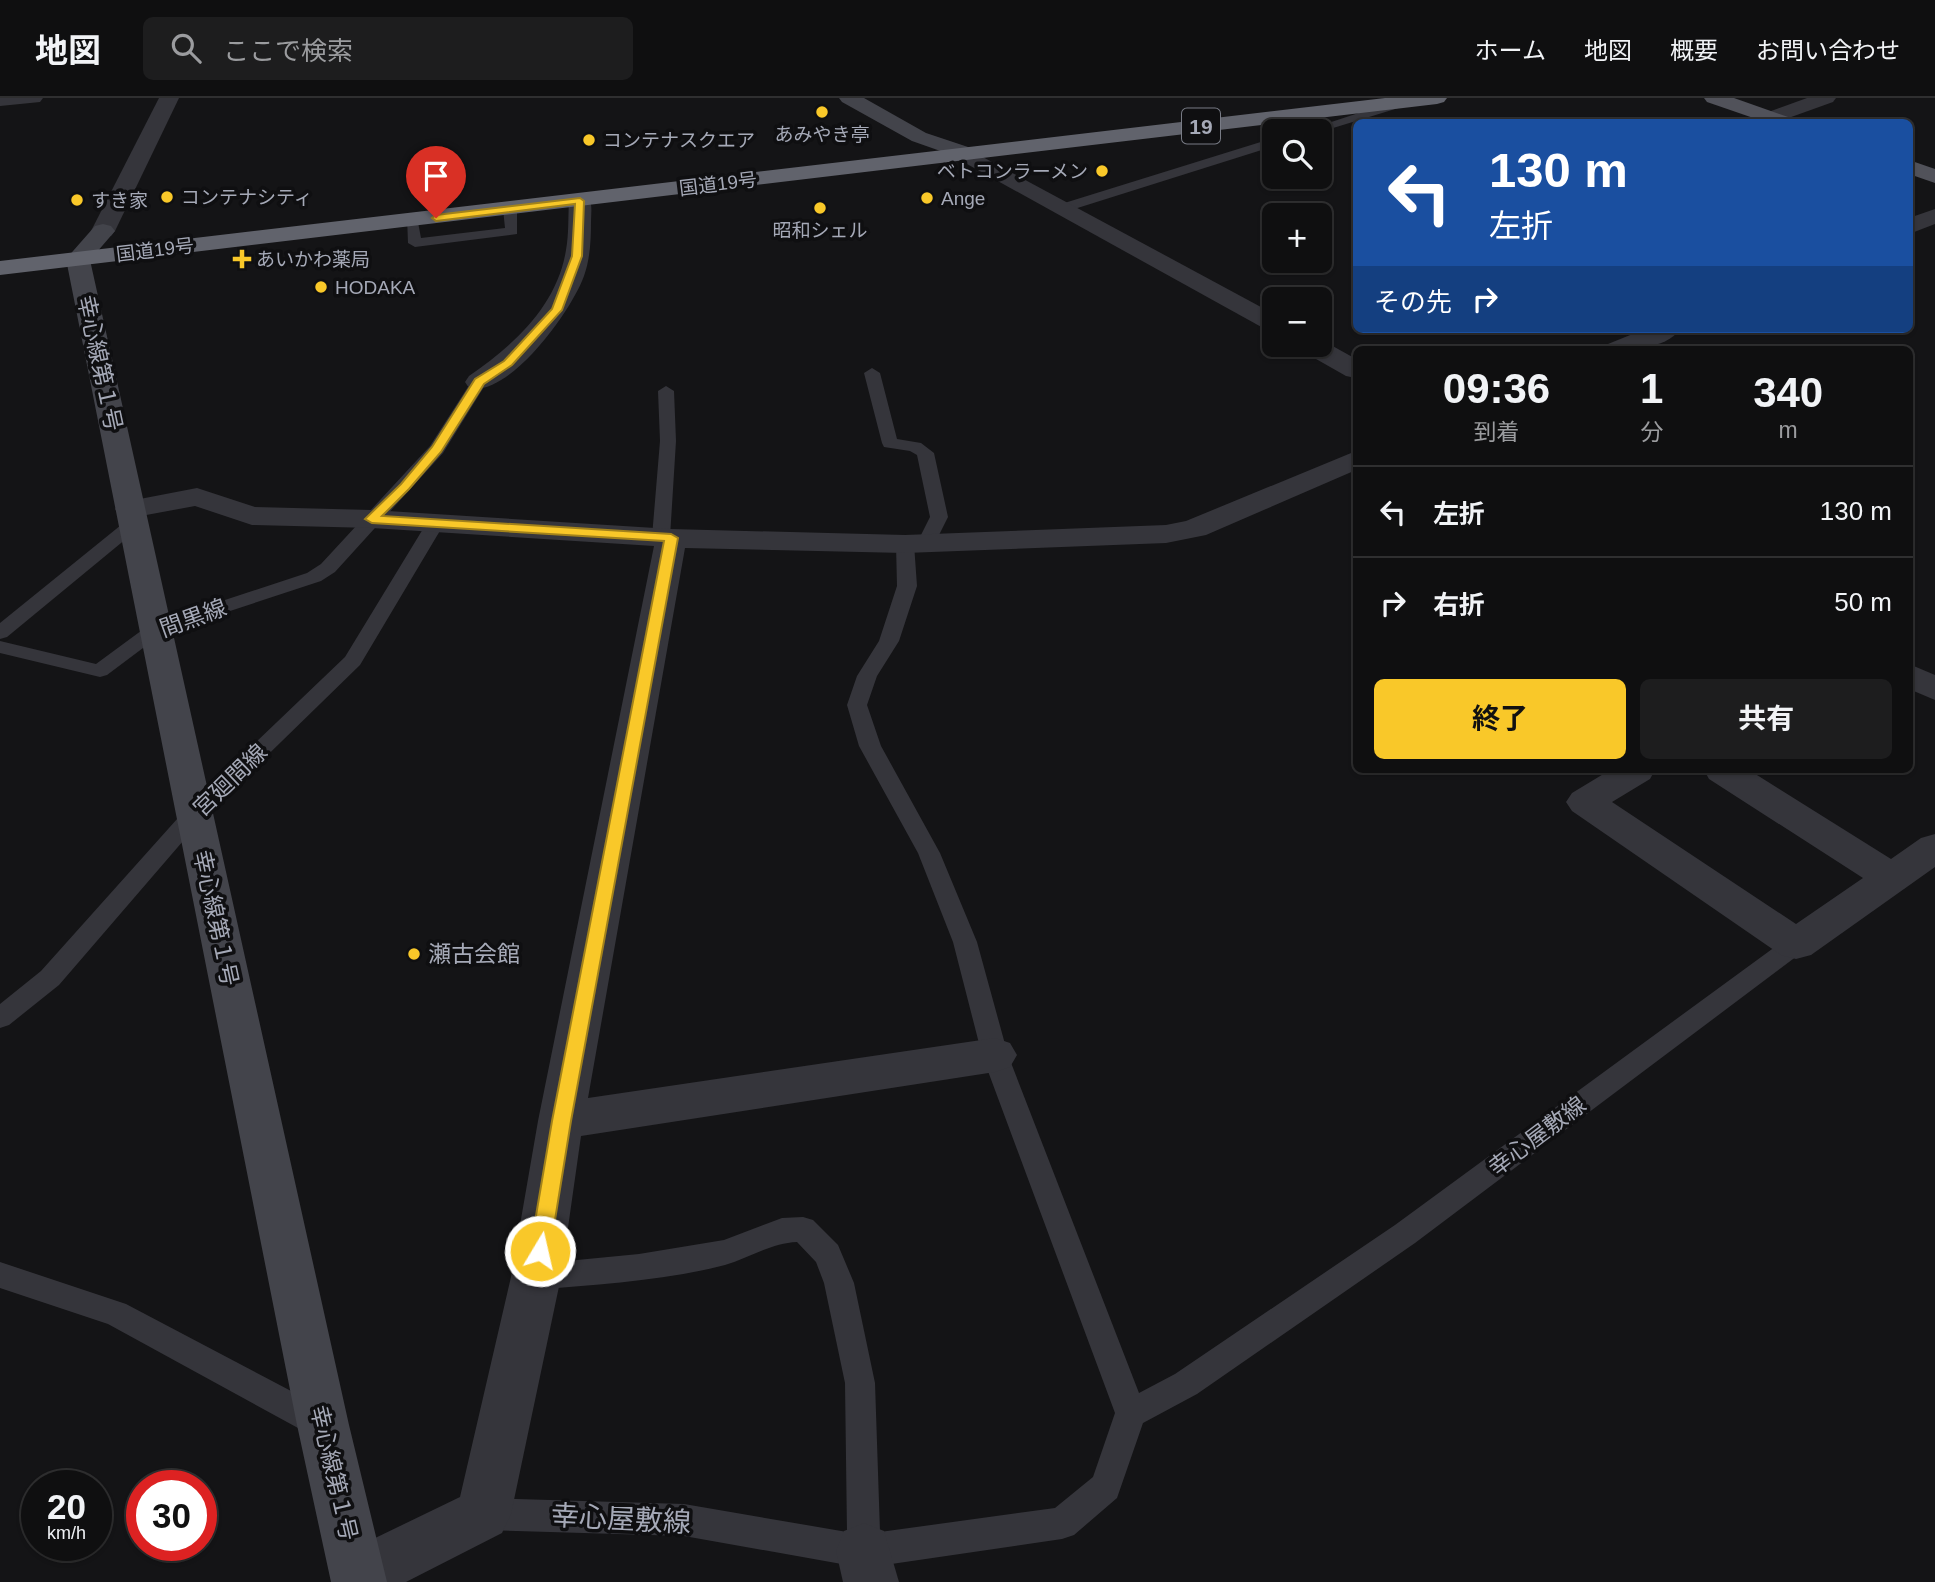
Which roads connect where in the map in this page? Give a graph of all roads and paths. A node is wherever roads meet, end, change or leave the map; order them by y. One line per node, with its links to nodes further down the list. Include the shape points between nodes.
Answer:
1 (33, 98): 7 (street)
2 (169, 98): 23 (street)
3 (849, 98): 12 (street)
4 (1437, 98): 8 (highway, 国道19号 / 19)
5 (1714, 98): 9 (main road)
6 (1826, 98): 10 (street)
7 (0, 100)
8 (1404, 102): 11 (lane); 14 (highway, 国道19号 / 19)
9 (1774, 119)
10 (1779, 119)
11 (1332, 124)
12 (919, 137): 13 (highway); 14 (street)
13 (877, 142)
14 (963, 143): 18 (highway, 国道19号 / 19); 19 (street)
15 (1262, 146): 19 (lane)
16 (1913, 168): 17 (main road)
17 (1935, 176)
18 (580, 201): 24 (highway, 国道19号 / 19, via 412,220); 32 (street, via 577,256 557,310 508,363)
19 (1063, 208): 26 (street)
20 (1935, 216): 21 (street)
21 (1913, 225)
22 (131, 228): 23 (highway, 国道19号)
23 (103, 231): 24 (street)
24 (71, 247): 25 (highway, 国道19号 / 19); 35 (street, 幸心線第１号)
25 (0, 268)
26 (1262, 317)
27 (1657, 333): 28 (street)
28 (1627, 346)
29 (1332, 357): 30 (street)
30 (1353, 368)
31 (872, 373): 39 (lane, via 890,443 925,453 939,517)
32 (479, 382): 36 (lane, 間黒線, via 437,449)
33 (666, 391): 38 (lane)
34 (1353, 461): 39 (street, via 1195,528 1166,534)
35 (131, 517): 36 (street, via 197,497 252,516); 40 (street, 幸心線第１号); 41 (lane)
36 (372, 519): 37 (street); 40 (lane, 間黒線, via 328,568 314,577)
37 (435, 524): 38 (street); 47 (lane, 宮廻間線, via 353,661)
38 (666, 537): 39 (street); 53 (street)
39 (916, 543): 52 (lane, via 889,641 867,676 857,705 870,746 929,853 965,942)
40 (156, 629): 42 (lane, 間黒線, via 100,671); 47 (street, 幸心線第１号)
41 (0, 633)
42 (0, 647)
43 (1913, 677): 44 (street)
44 (1935, 689)
45 (1632, 773): 50 (street, via 1585,802)
46 (1727, 773): 49 (street)
47 (194, 814): 51 (lane, 宮廻間線, via 50,978); 57 (street, 幸心線第１号)
48 (1935, 848): 49 (street, 幸心屋敷線)
49 (1892, 878): 50 (street, 幸心屋敷線)
50 (1796, 944): 56 (lane, 幸心屋敷線, via 1405,1234 1186,1384)
51 (0, 1018)
52 (995, 1055): 53 (street); 56 (lane)
53 (561, 1121): 55 (street)
54 (0, 1275): 57 (lane, via 116,1313)
55 (536, 1277): 58 (street); 59 (lane, via 725,1252 782,1230 803,1229 828,1254 839,1283 860,1383)
56 (1131, 1413): 59 (lane, 幸心屋敷線, via 1106,1487 1062,1523 965,1539)
57 (323, 1424): 60 (street, 幸心線第１号)
58 (483, 1514): 59 (lane, 幸心屋敷線, via 684,1520); 60 (street, 幸心屋敷線)
59 (867, 1567)
60 (359, 1579)

